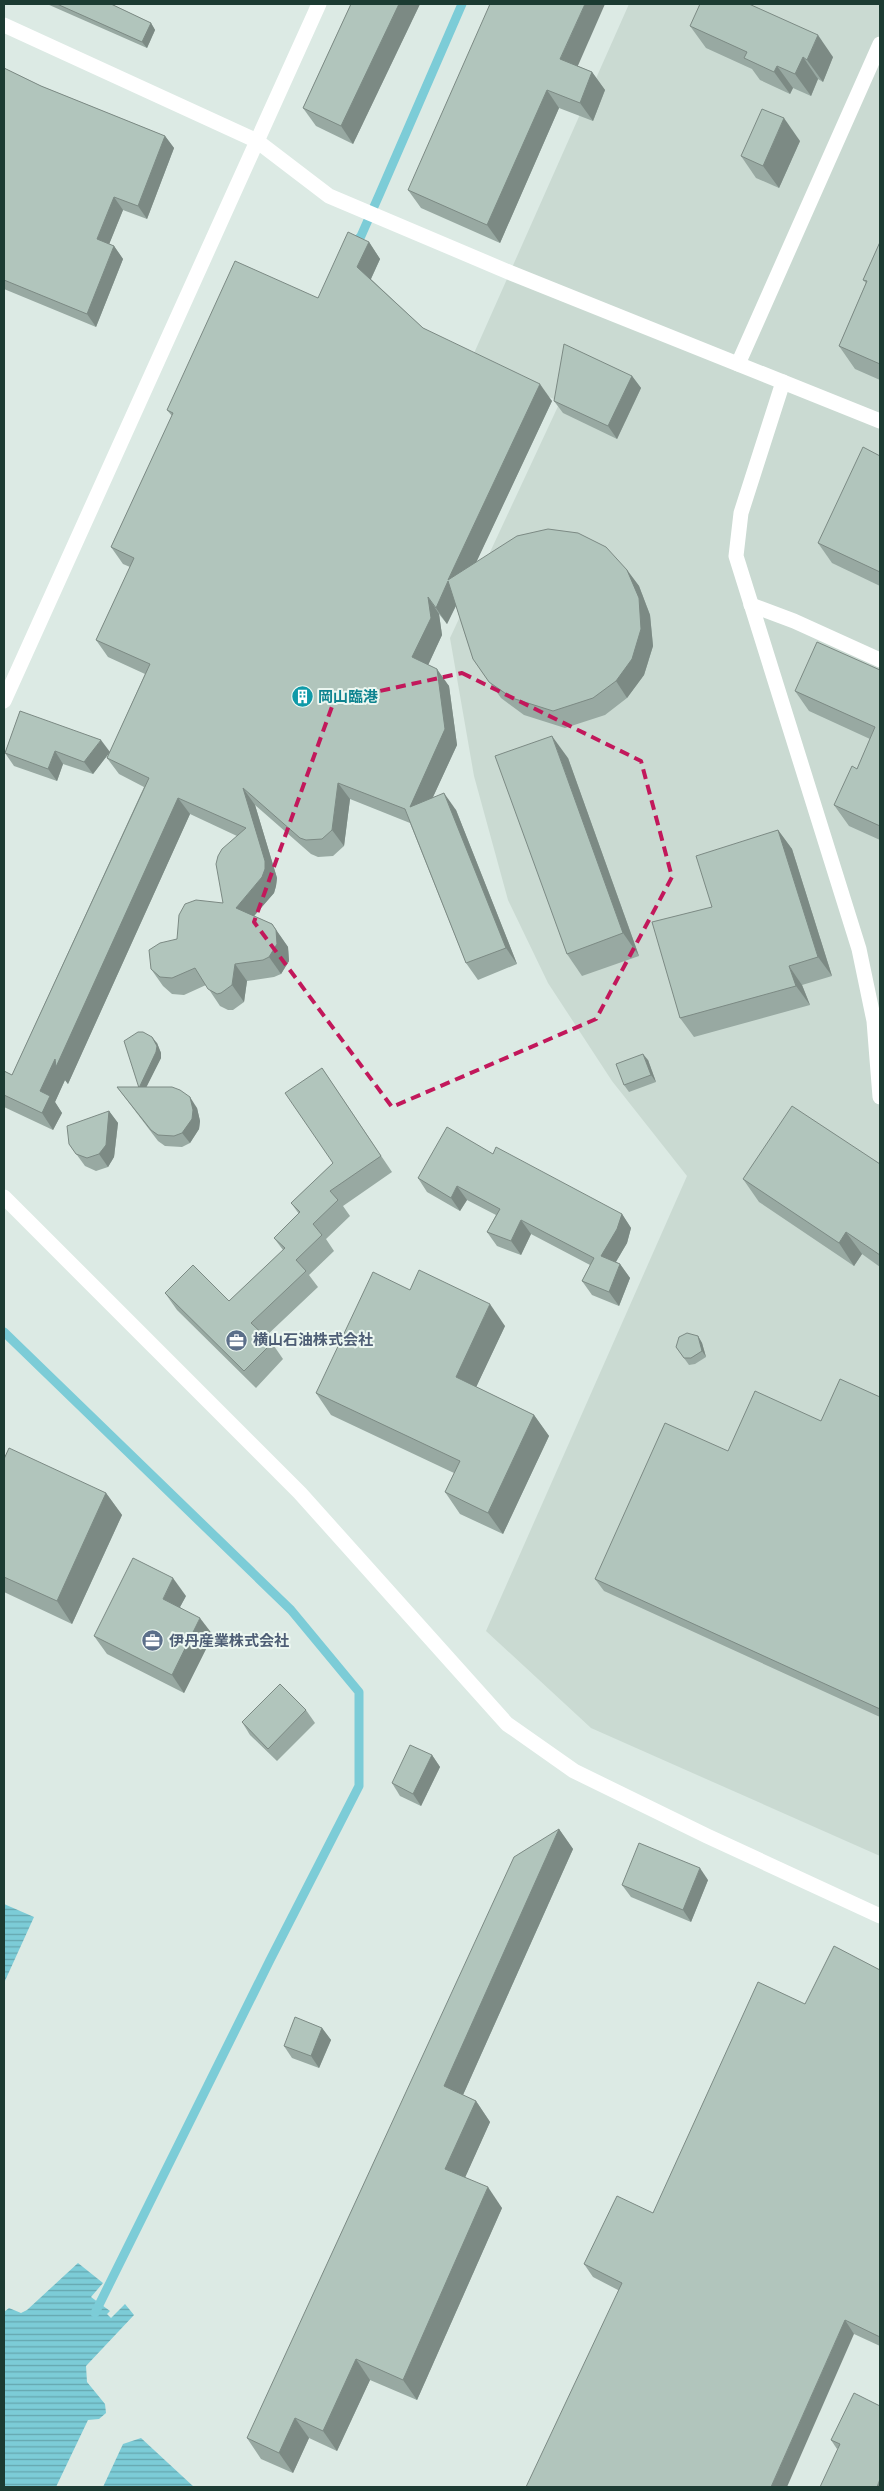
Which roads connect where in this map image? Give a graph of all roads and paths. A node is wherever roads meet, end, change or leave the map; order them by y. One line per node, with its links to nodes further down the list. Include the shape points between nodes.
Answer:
1 (319, 4): 4 (street)
2 (4, 25): 4 (street)
3 (880, 44): 5 (street)
4 (257, 141): 5 (street, via 329,196); 10 (street)
5 (738, 364): 6 (street)
6 (783, 382): 7 (street); 8 (street, via 741,513 736,556)
7 (880, 421)
8 (751, 605): 9 (street); 11 (street, via 859,949 874,1021)
9 (880, 660)
10 (4, 701)
11 (880, 1097)
12 (4, 1197): 13 (street, via 300,1493 507,1724 574,1771)
13 (880, 1916)

